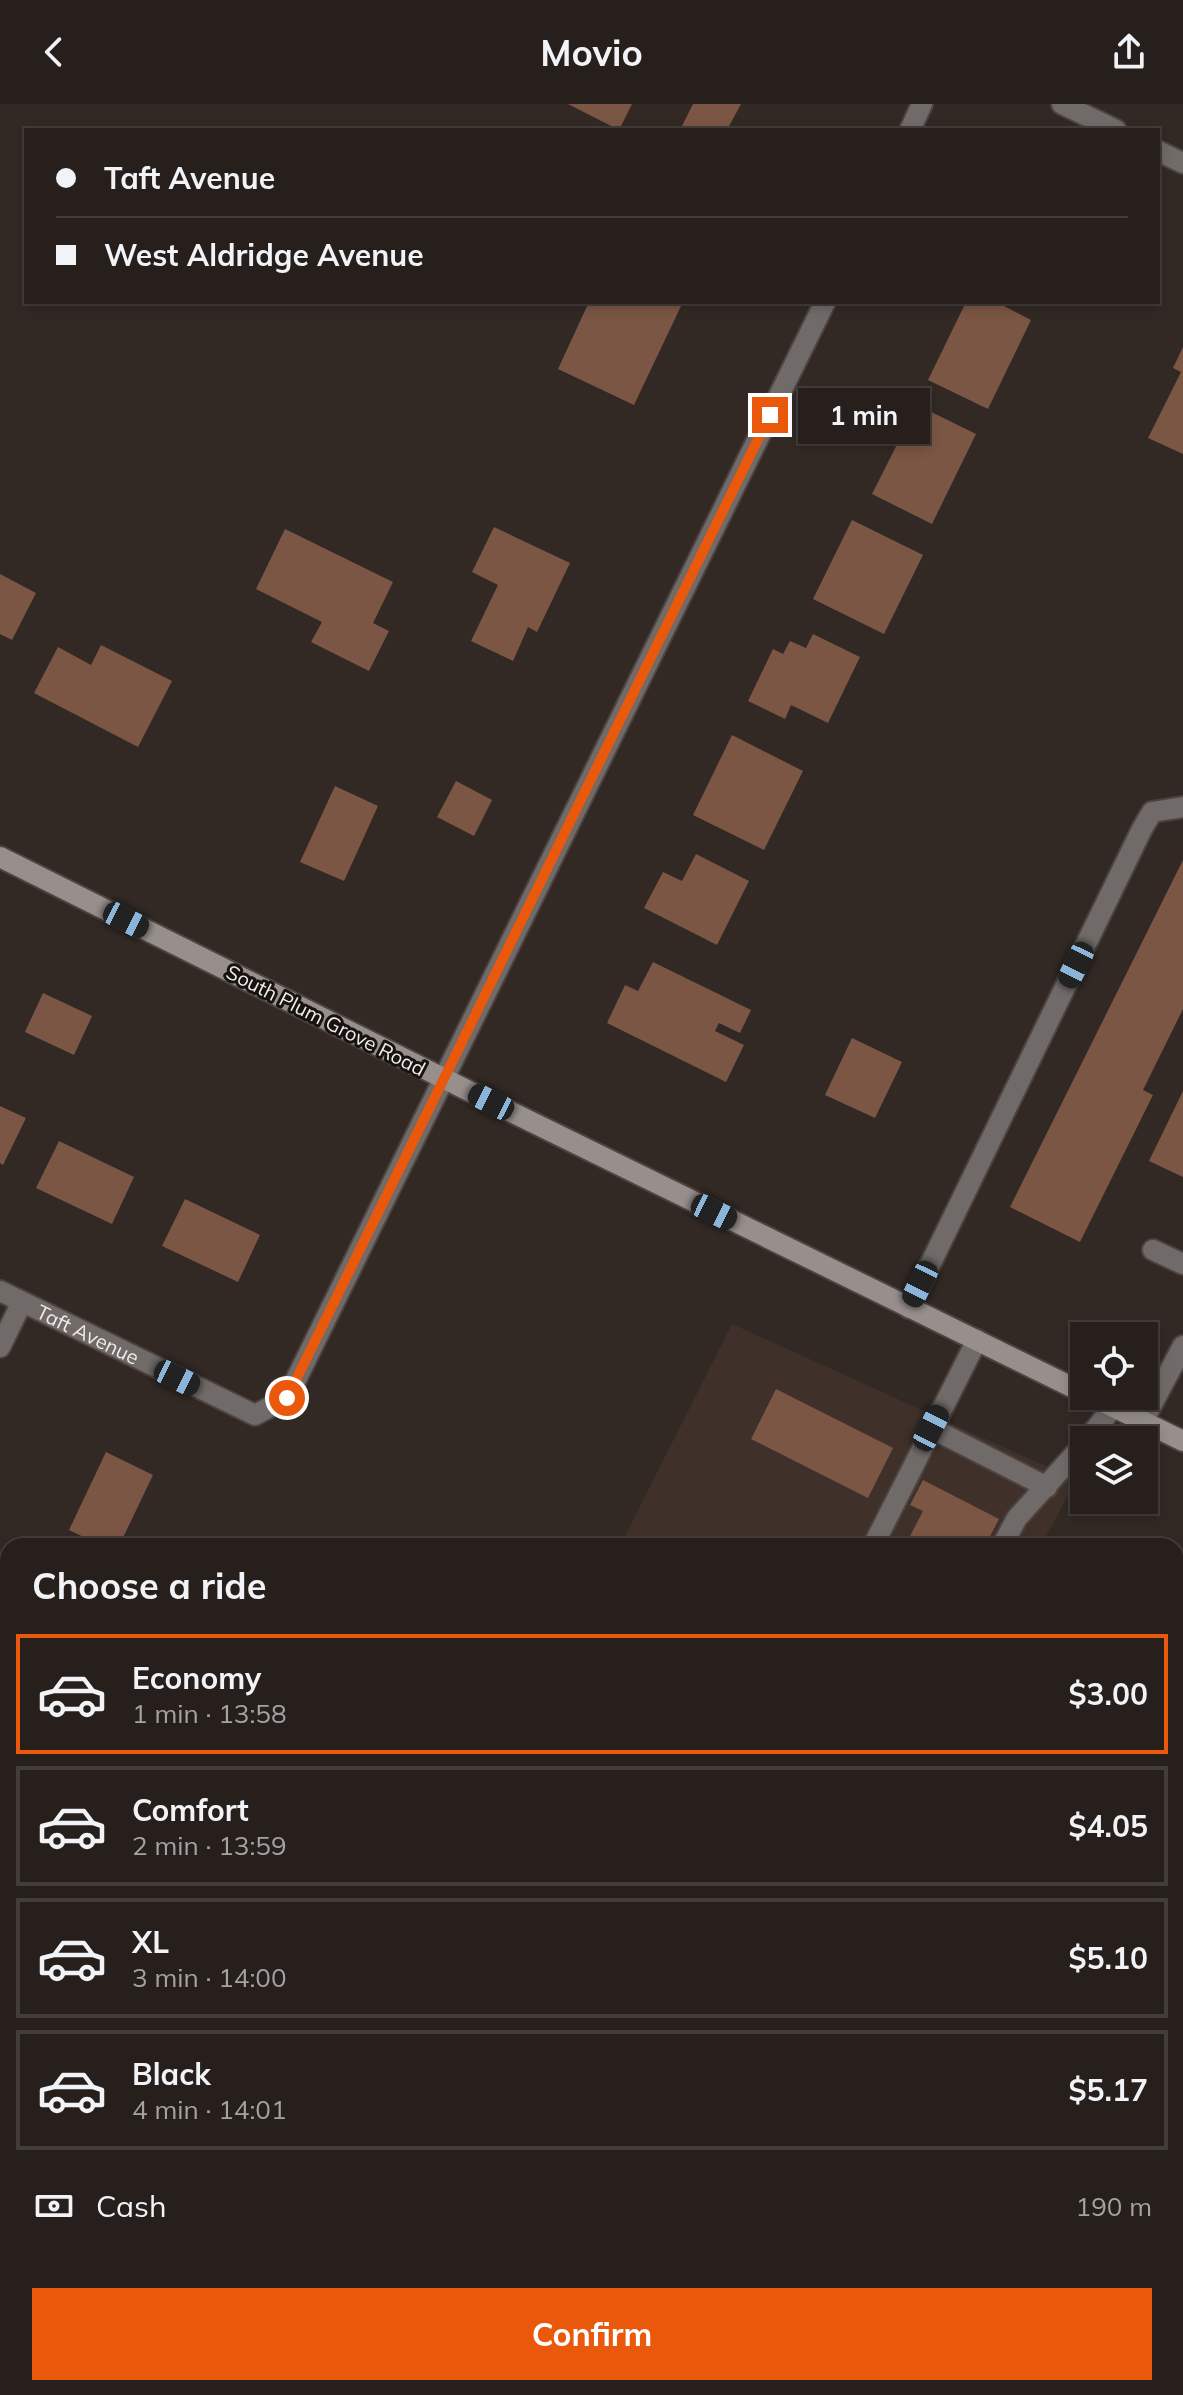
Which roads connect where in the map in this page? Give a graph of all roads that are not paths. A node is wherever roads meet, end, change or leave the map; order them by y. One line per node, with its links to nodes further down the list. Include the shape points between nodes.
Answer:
1 (922, 104): 3 (street)
2 (1062, 104): 4 (street)
3 (911, 128)
4 (1112, 128)
5 (1160, 152): 6 (street)
6 (1183, 163)
7 (824, 304): 10 (street)
8 (1183, 807): 15 (street, via 1152,812 1142,829)
9 (0, 857): 10 (main road, South Plum Grove Road)
10 (444, 1078): 14 (street, Taft Avenue, via 287,1398 255,1415); 15 (main road, South Plum Grove Road)
11 (1153, 1250): 12 (street)
12 (1183, 1264)
13 (0, 1291): 14 (street, Taft Avenue)
14 (22, 1302): 18 (street)
15 (909, 1308): 16 (main road, South Plum Grove Road)
16 (977, 1340): 19 (main road, South Plum Grove Road); 24 (street)
17 (1183, 1346): 22 (street)
18 (0, 1347)
19 (1070, 1386)
20 (1111, 1410): 23 (street)
21 (1119, 1410): 22 (main road)
22 (1143, 1421): 25 (main road)
23 (1098, 1426)
24 (931, 1428): 27 (street); 28 (street)
25 (1183, 1441)
26 (1070, 1460): 27 (street)
27 (1047, 1487): 29 (street, via 1017,1518)
28 (877, 1538)
29 (1006, 1538)

